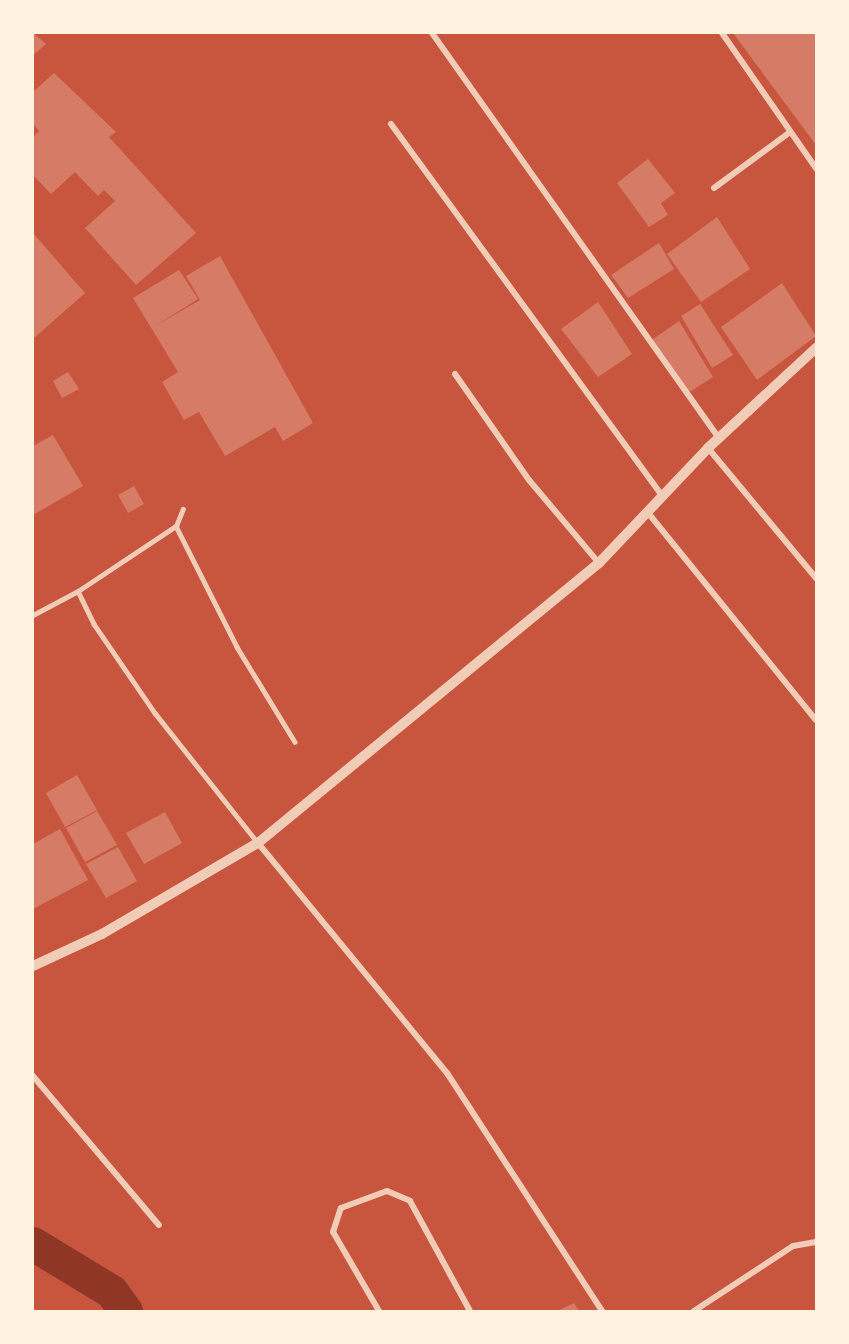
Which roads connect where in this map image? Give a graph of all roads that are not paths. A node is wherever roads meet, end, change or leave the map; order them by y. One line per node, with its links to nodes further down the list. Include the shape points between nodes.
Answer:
1 (432, 33): 9 (street)
2 (722, 33): 4 (street)
3 (391, 124): 11 (street)
4 (789, 134): 5 (street); 6 (street)
5 (816, 168)
6 (714, 188)
7 (816, 348): 9 (street)
8 (455, 374): 15 (street, via 529,480)
9 (719, 438): 10 (street)
10 (708, 448): 11 (street); 16 (street)
11 (663, 497): 13 (street)
12 (183, 509): 14 (lane)
13 (649, 514): 15 (street); 19 (street)
14 (176, 526): 17 (lane); 20 (lane, via 237,647)
15 (599, 563): 21 (street)
16 (816, 578)
17 (78, 591): 18 (lane); 21 (lane, via 94,624 155,713)
18 (33, 615)
19 (816, 720)
20 (295, 742)
21 (258, 843): 22 (street, via 102,934); 28 (street, via 447,1073)
22 (33, 966)
23 (33, 1076): 24 (street)
24 (159, 1225)
25 (816, 1242): 29 (street, via 793,1246)
26 (379, 1311): 27 (street, via 333,1232 341,1208 387,1191 410,1201)
27 (470, 1311)
28 (602, 1311)
29 (693, 1311)

